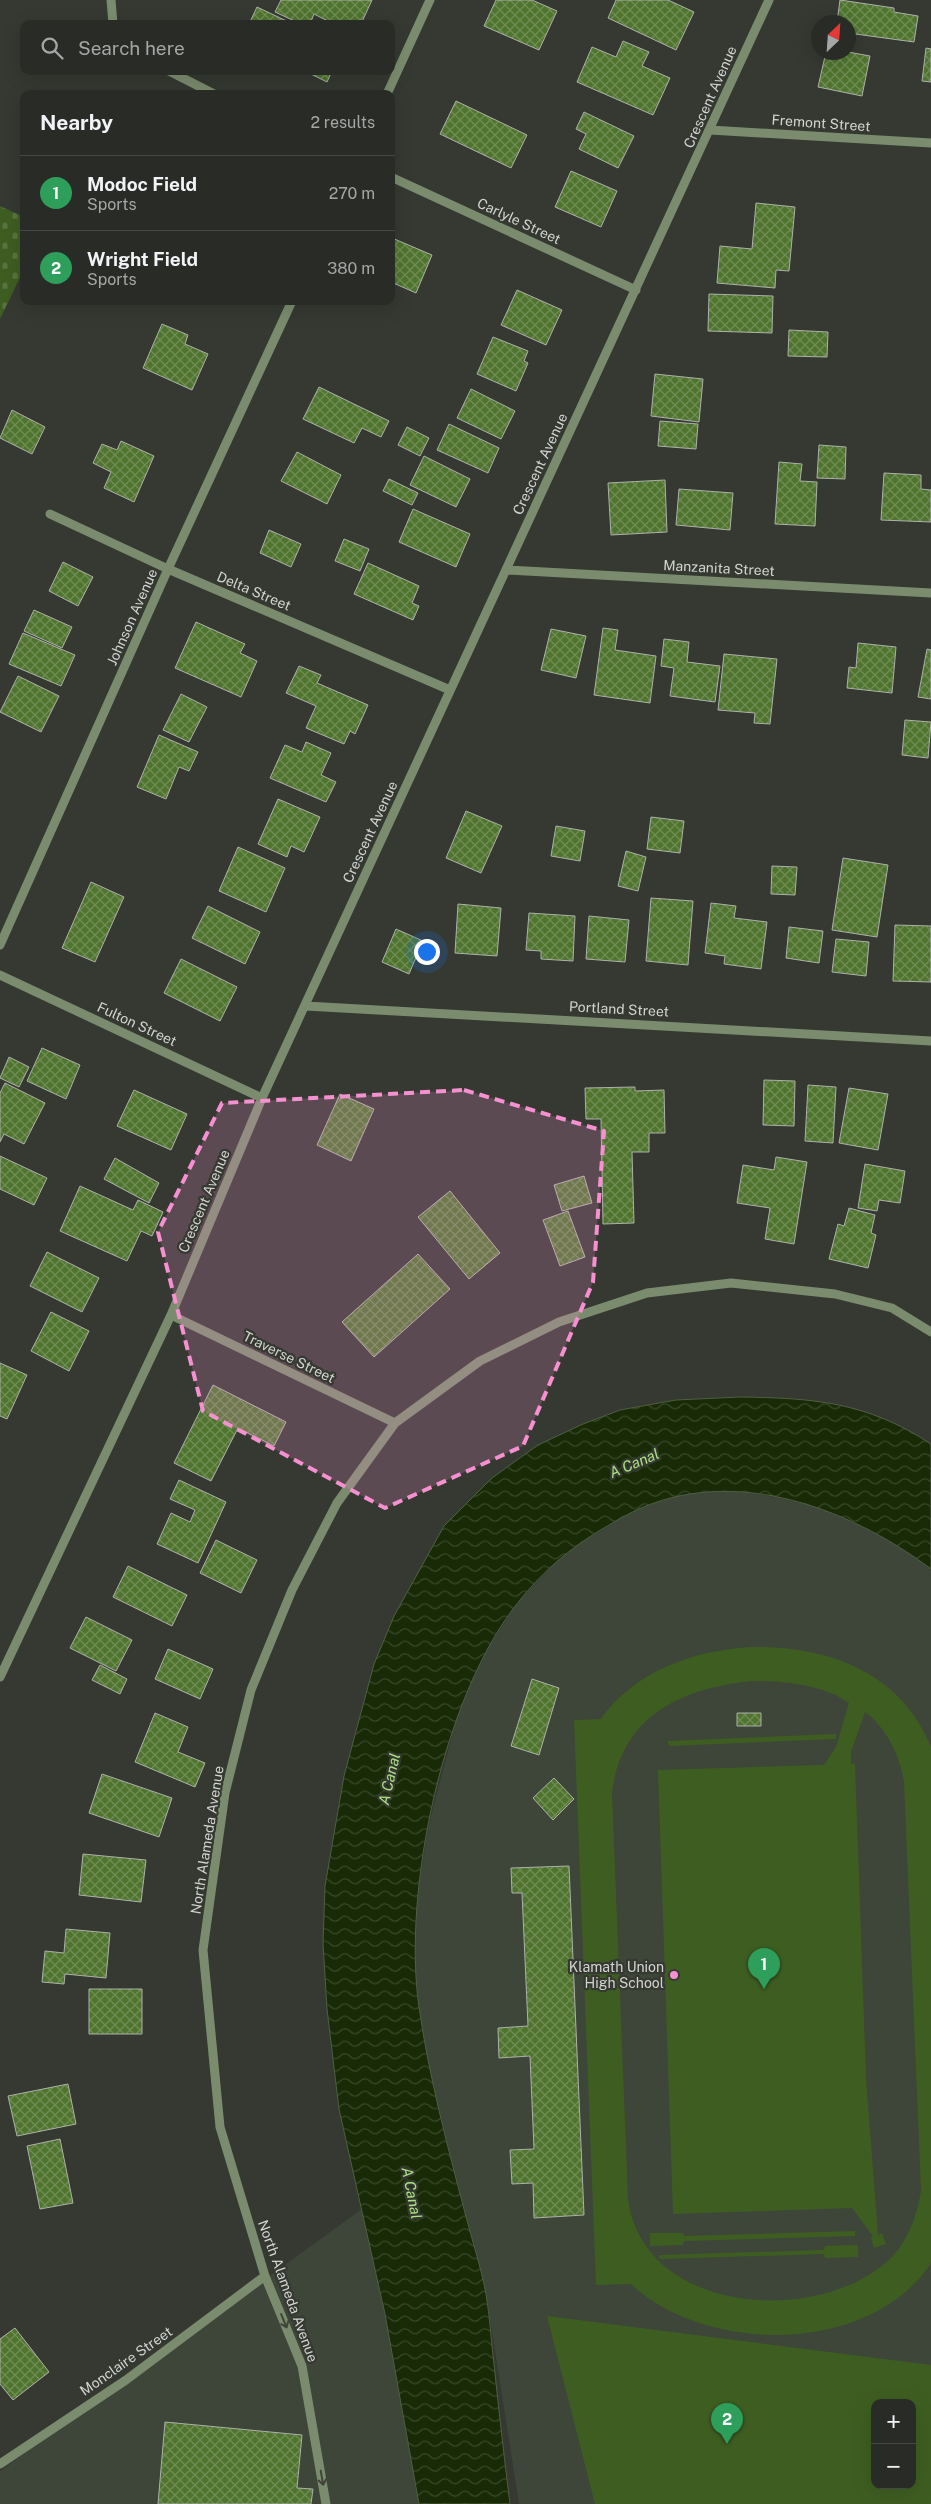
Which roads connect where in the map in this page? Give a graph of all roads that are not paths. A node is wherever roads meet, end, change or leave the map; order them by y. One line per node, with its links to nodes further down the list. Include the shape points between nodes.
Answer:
1 (111, 0): 4 (street)
2 (430, 0): 7 (street)
3 (769, 0): 8 (street, Crescent Avenue)
4 (114, 20)
5 (177, 75): 6 (street)
6 (206, 90)
7 (389, 90)
8 (710, 130): 9 (street, Fremont Street); 11 (street, Crescent Avenue)
9 (931, 143)
10 (395, 179): 11 (street, Carlyle Street)
11 (636, 290): 15 (street, Crescent Avenue)
12 (290, 305): 14 (street, Johnson Avenue)
13 (50, 514): 14 (street, Delta Street)
14 (168, 569): 17 (street, Delta Street); 18 (street, Johnson Avenue)
15 (506, 570): 16 (street, Manzanita Street); 17 (street, Crescent Avenue)
16 (931, 593)
17 (450, 690): 20 (street, Crescent Avenue)
18 (0, 945)
19 (0, 975): 22 (street, Fulton Street)
20 (306, 1006): 21 (street, Portland Street); 22 (street, Crescent Avenue)
21 (931, 1041)
22 (262, 1098): 23 (street, Crescent Avenue)
23 (171, 1315): 25 (street, Traverse Street); 26 (street, Crescent Avenue)
24 (931, 1332): 25 (street, North Alameda Avenue, via 892,1308 835,1294 731,1283 647,1293 559,1322 480,1361)
25 (396, 1423): 27 (street, North Alameda Avenue, via 337,1503 292,1590 251,1690 225,1793 204,1950 220,2128)
26 (0, 1677)
27 (265, 2276): 28 (street, Monclaire Street, via 126,2380); 29 (street, North Alameda Avenue, one-way to 29, via 302,2366)
28 (0, 2464)
29 (326, 2504)

